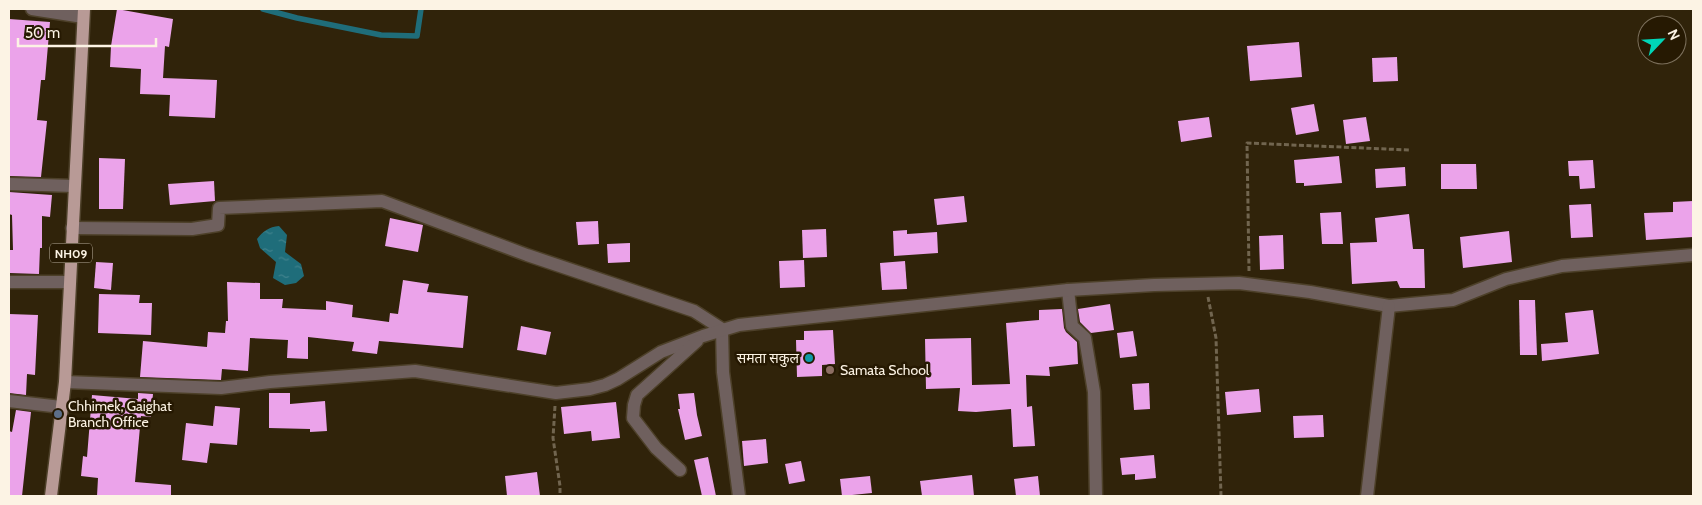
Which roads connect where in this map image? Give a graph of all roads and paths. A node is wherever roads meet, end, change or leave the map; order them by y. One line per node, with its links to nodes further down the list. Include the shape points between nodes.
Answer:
1 (32, 9): 2 (street)
2 (83, 13): 5 (main road, NH09)
3 (1409, 150): 11 (path, via 1247,143)
4 (9, 184): 5 (street)
5 (74, 186): 6 (main road, NH09)
6 (72, 228): 9 (main road, NH09); 14 (street, via 192,229 218,225 220,208 382,201 526,255 694,311)
7 (1693, 255): 13 (street, via 1562,266 1506,279 1453,300)
8 (9, 282): 9 (street)
9 (69, 282): 16 (main road, NH09)
10 (1205, 284): 11 (street); 12 (street); 25 (path, via 1216,338)
11 (1250, 284): 13 (street)
12 (1068, 290): 14 (street); 24 (street, via 1072,326 1085,338 1094,392)
13 (1389, 306): 26 (street)
14 (722, 330): 15 (street); 23 (street, via 723,372)
15 (703, 336): 17 (street, via 661,352 605,385); 20 (street, via 637,395 634,405 633,418 656,448)
16 (65, 382): 17 (street, via 221,388 306,378 415,371); 19 (main road, NH09)
17 (556, 393): 22 (path, via 553,438)
18 (9, 401): 19 (street)
19 (61, 407): 21 (main road, NH09)
20 (680, 470)
21 (51, 496)
22 (560, 496)
23 (739, 496)
24 (1096, 496)
25 (1221, 496)
26 (1367, 496)

